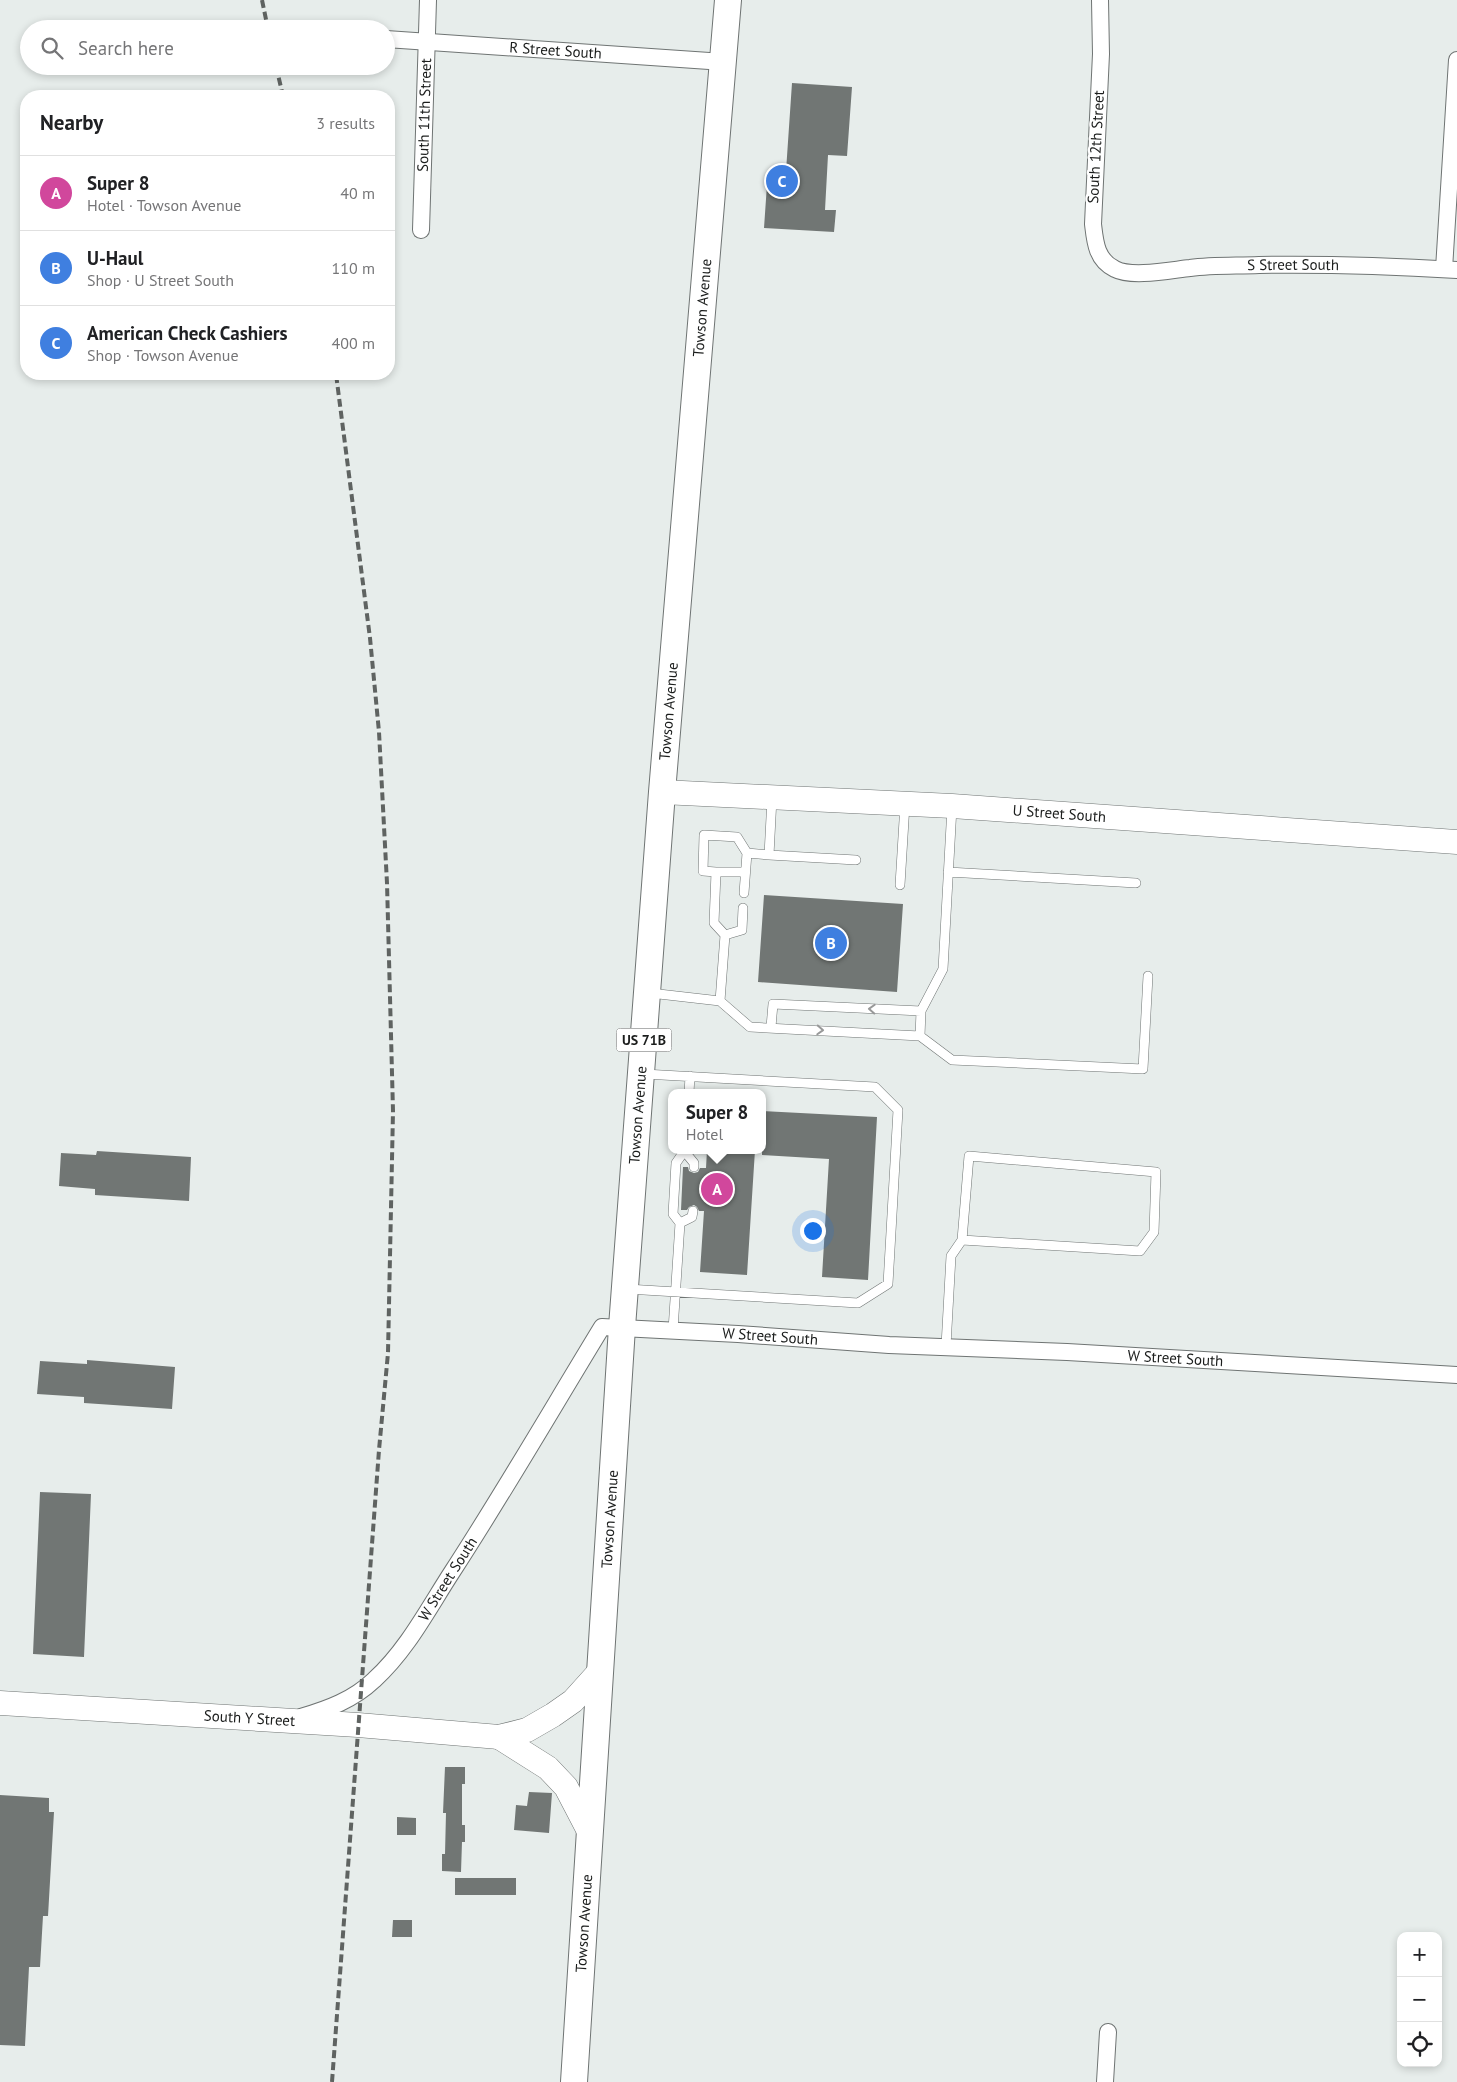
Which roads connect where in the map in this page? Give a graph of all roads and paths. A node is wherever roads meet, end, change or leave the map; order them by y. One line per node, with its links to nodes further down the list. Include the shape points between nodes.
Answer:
1 (428, 0): 5 (street, South 11th Street)
2 (728, 0): 7 (main road, Towson Avenue / US 71B)
3 (1100, 0): 10 (street, South 12th Street, via 1093,224 1096,246 1104,261 1116,270)
4 (395, 39): 5 (street, R Street South)
5 (426, 41): 7 (street, R Street South); 8 (street, South 11th Street)
6 (1457, 60): 9 (street)
7 (724, 62): 11 (main road, Towson Avenue / US 71B)
8 (421, 230)
9 (1451, 269): 10 (street, S Street South, via 1284,264 1199,266)
10 (1131, 273)
11 (662, 792): 12 (street, U Street South); 28 (main road, Towson Avenue / US 71B)
12 (772, 797): 13 (street, U Street South); 17 (lane)
13 (905, 804): 14 (street, U Street South); 23 (lane)
14 (952, 806): 15 (street, U Street South); 21 (lane)
15 (1457, 842)
16 (748, 853): 17 (lane); 19 (lane, via 737,837 704,835 702,871); 20 (lane)
17 (769, 854): 18 (lane)
18 (856, 860)
19 (716, 872): 20 (lane); 26 (lane, via 714,923)
20 (745, 872): 24 (lane)
21 (948, 872): 22 (lane); 30 (lane, via 943,969)
22 (1136, 883)
23 (900, 885)
24 (744, 892)
25 (743, 908): 26 (lane, via 742,930)
26 (725, 935): 29 (lane)
27 (1148, 976): 32 (lane, via 1143,1068 952,1060)
28 (647, 993): 29 (lane); 33 (main road, Towson Avenue / US 71B)
29 (720, 1001): 31 (lane, via 750,1027)
30 (921, 1011): 31 (lane, one-way to 31, via 773,1004); 32 (lane)
31 (771, 1027): 32 (lane, one-way to 32)
32 (920, 1036)
33 (641, 1074): 34 (lane); 42 (main road, Towson Avenue / US 71B)
34 (690, 1076): 35 (lane); 43 (lane, via 875,1087 898,1110 888,1284 858,1303)
35 (689, 1089)
36 (683, 1154): 40 (lane, via 676,1163 673,1214)
37 (687, 1154): 38 (lane, via 694,1162)
38 (694, 1168)
39 (693, 1211): 40 (lane, via 692,1217)
40 (680, 1223): 43 (lane)
41 (962, 1240): 41 (lane, via 1140,1251 1154,1232 1156,1172 969,1156); 46 (lane, via 951,1256)
42 (625, 1288): 43 (lane); 44 (main road, Towson Avenue / US 71B)
43 (675, 1292): 45 (lane)
44 (622, 1327): 45 (street, W Street South); 48 (main road, Towson Avenue / US 71B); 50 (street, W Street South, via 602,1327 471,1543 391,1662 376,1679 345,1702)
45 (673, 1330): 46 (street, W Street South)
46 (946, 1346): 47 (street, W Street South)
47 (1457, 1376)
48 (600, 1670): 51 (street, South Y Street, via 573,1701 553,1715 526,1730); 52 (main road, Towson Avenue / US 71B)
49 (0, 1703): 50 (street, South Y Street)
50 (287, 1722): 51 (street, South Y Street)
51 (499, 1737): 52 (street, South Y Street, via 548,1768 566,1787)
52 (590, 1833): 54 (main road, Towson Avenue / US 71B)
53 (1108, 2032): 55 (street)
54 (574, 2082)
55 (1105, 2082)

